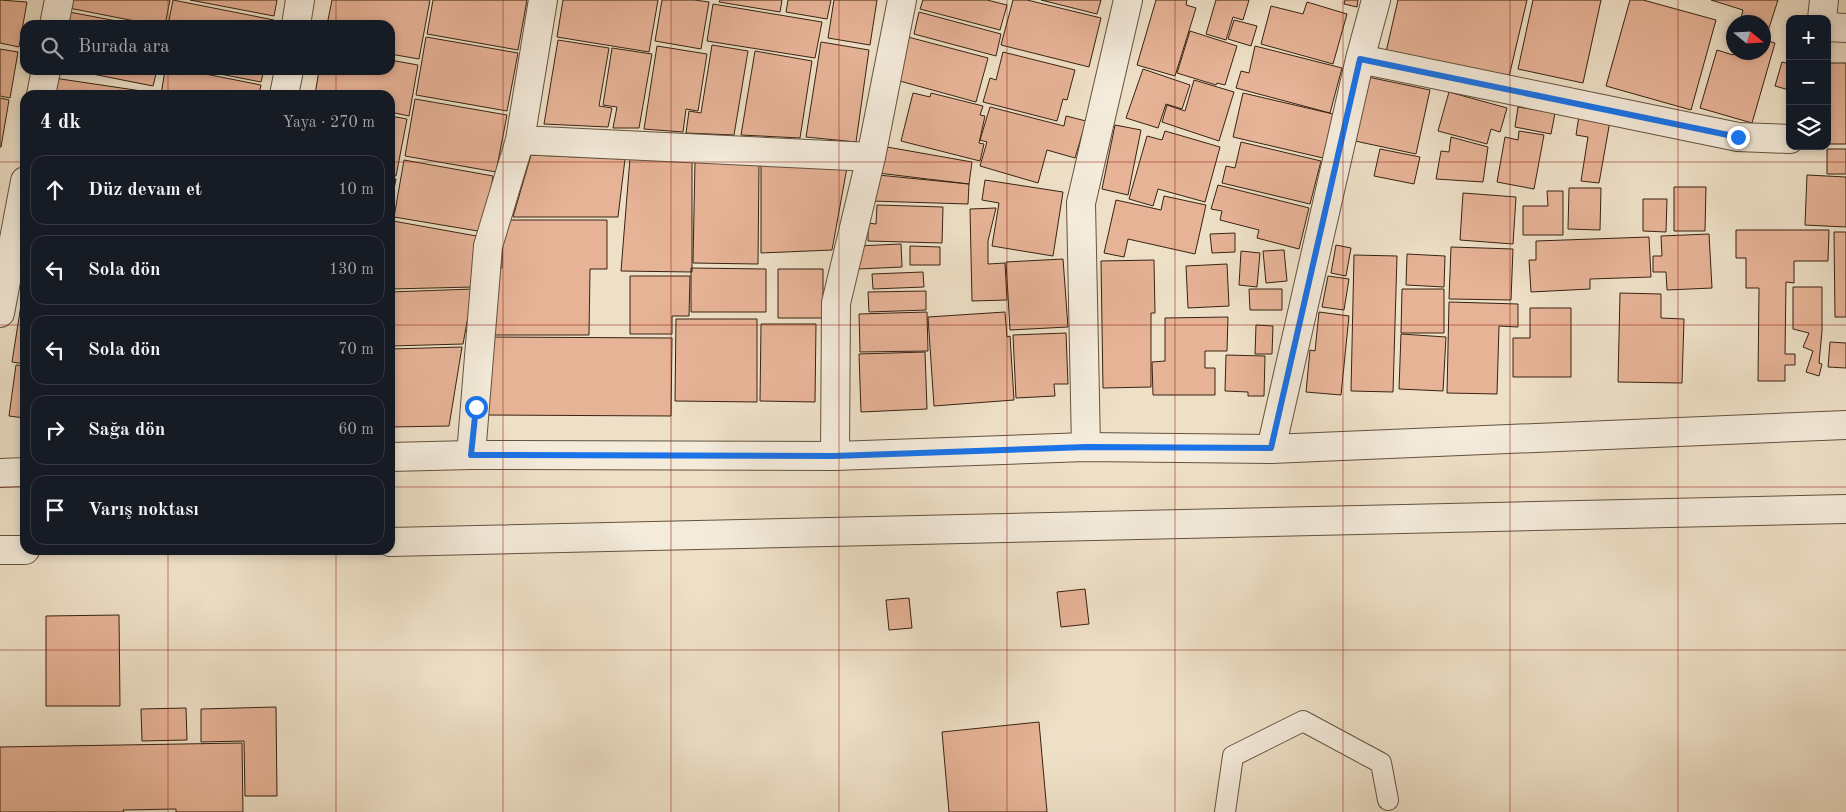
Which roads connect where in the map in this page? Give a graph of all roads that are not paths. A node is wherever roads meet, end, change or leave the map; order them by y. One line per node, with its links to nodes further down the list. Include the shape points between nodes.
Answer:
1 (59, 0): 9 (street)
2 (300, 0): 10 (street)
3 (543, 0): 19 (street)
4 (902, 0): 20 (street)
5 (1128, 0): 24 (street, via 1080,203)
6 (1376, 0): 13 (street)
7 (1824, 0): 8 (street)
8 (1822, 15)
9 (55, 20)
10 (297, 20)
11 (1831, 27): 12 (street)
12 (1846, 28)
13 (1360, 59): 18 (street, via 1738,137); 25 (street)
14 (45, 75): 16 (street)
15 (287, 75): 17 (street)
16 (42, 90)
17 (285, 90)
18 (1786, 139)
19 (520, 140): 20 (street); 26 (street, via 488,246)
20 (871, 157): 27 (street, via 836,303)
21 (20, 207): 22 (street)
22 (0, 313)
23 (1846, 424): 25 (street)
24 (1086, 447): 25 (street); 27 (street)
25 (1271, 448)
26 (471, 455): 27 (street); 28 (street)
27 (834, 456)
28 (395, 457)
29 (20, 472): 30 (street)
30 (0, 473)
31 (1846, 509): 32 (street)
32 (395, 542)
33 (0, 550): 34 (street)
34 (20, 550)
35 (1388, 800): 36 (lane, via 1381,763 1303,721 1233,756)
36 (1225, 812)

